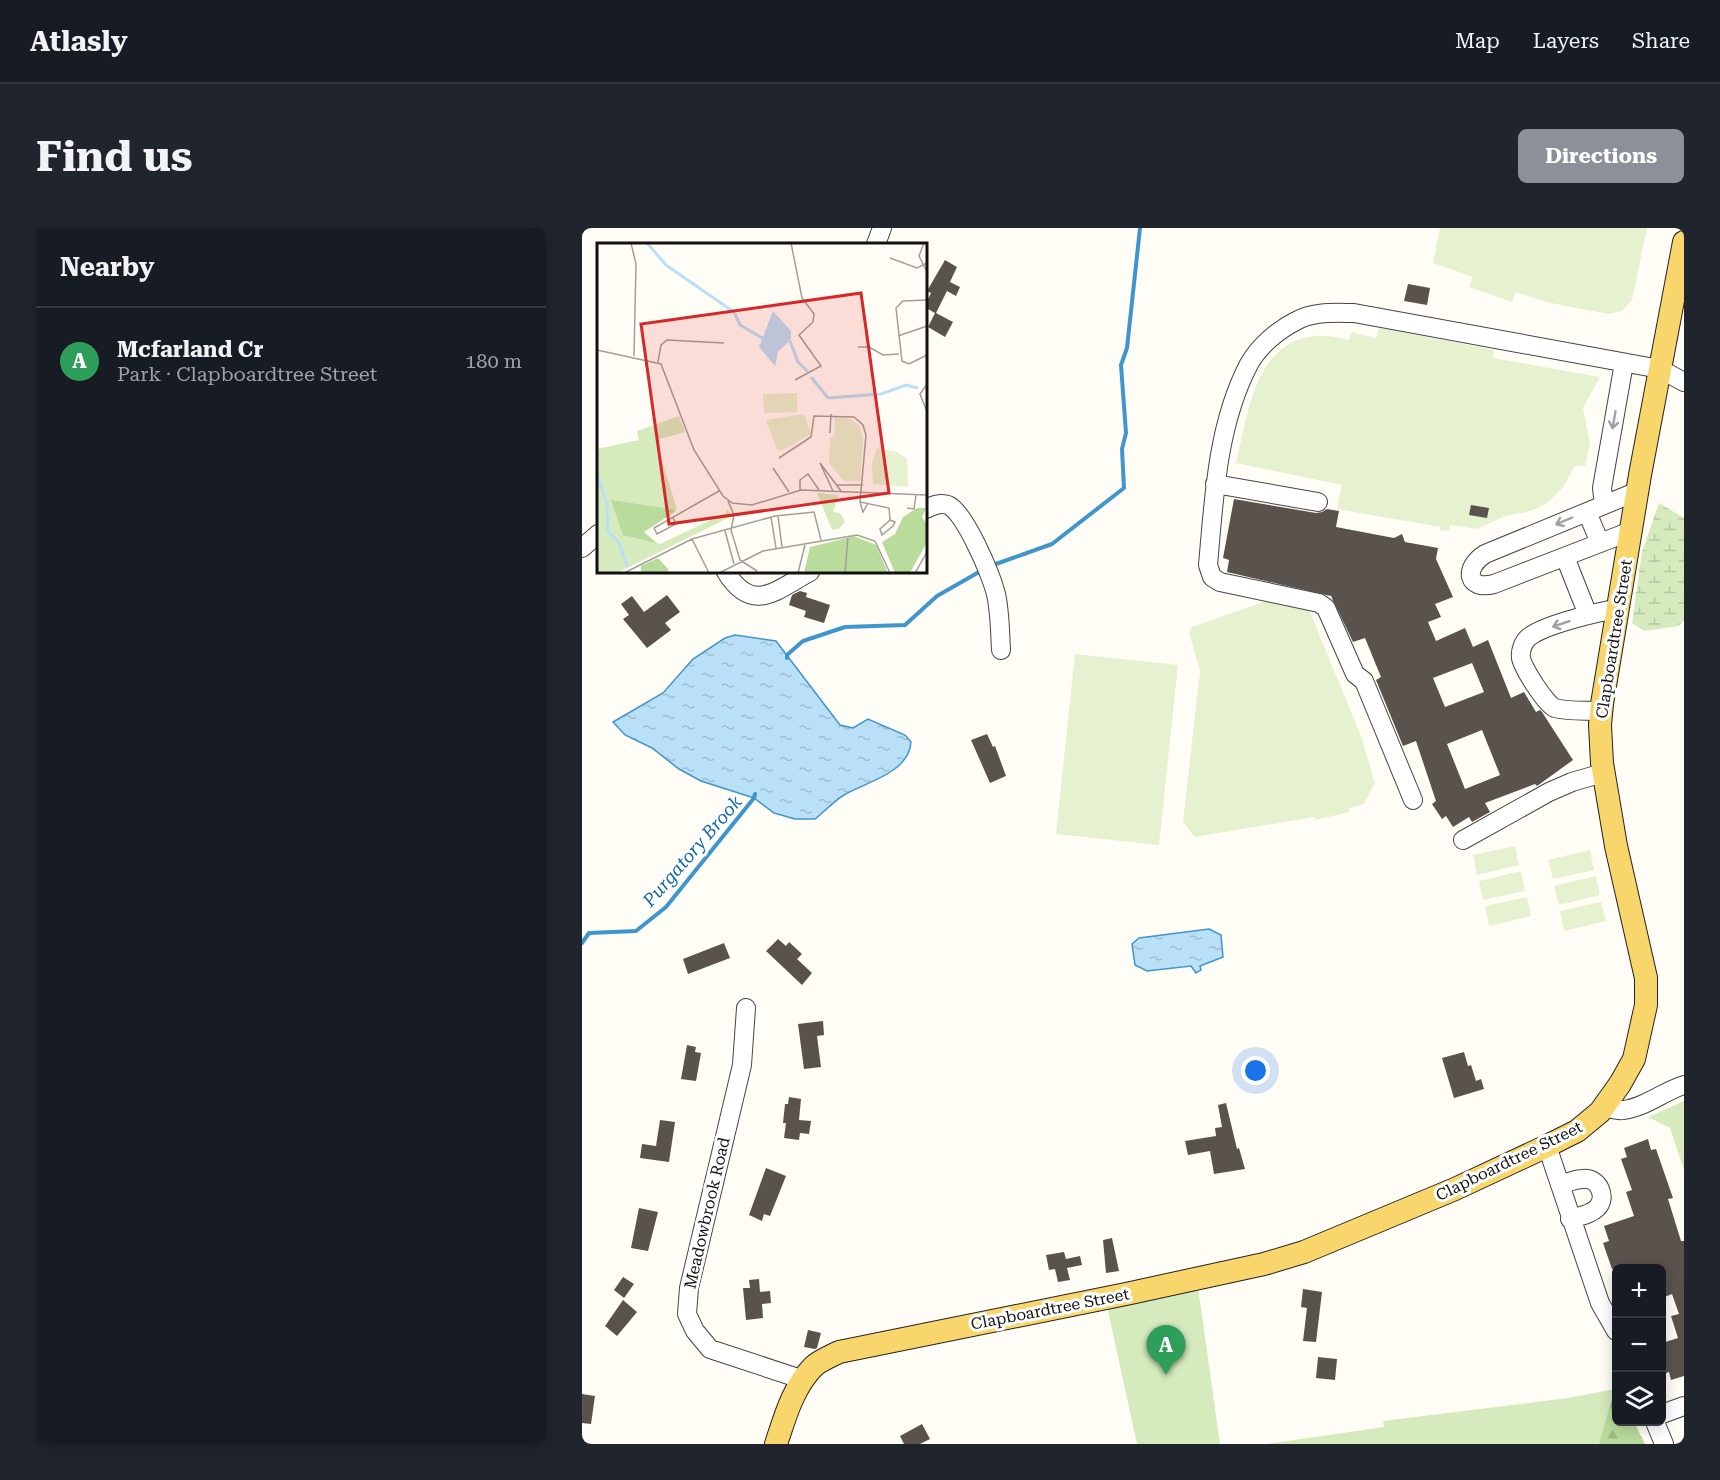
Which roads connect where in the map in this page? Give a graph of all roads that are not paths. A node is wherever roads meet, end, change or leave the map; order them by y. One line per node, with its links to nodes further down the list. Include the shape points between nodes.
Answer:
1 (882, 228): 3 (street)
2 (1684, 242): 5 (main road, Clapboardtree Street)
3 (876, 243)
4 (1624, 363): 5 (street); 7 (street, via 1354,313 1323,312 1297,320 1272,336 1250,362 1233,405); 10 (street, one-way to 10, via 1602,488)
5 (1660, 369): 6 (street); 8 (main road, Clapboardtree Street)
6 (1684, 382)
7 (1215, 484): 9 (street); 25 (street, via 1208,566 1212,577 1326,608 1356,674 1364,681)
8 (1638, 490): 10 (street); 13 (main road, Clapboardtree Street)
9 (1318, 502)
10 (1604, 505): 12 (street)
11 (927, 508): 22 (street, via 946,504 962,518 986,565 996,596)
12 (1587, 512): 15 (street); 17 (street, one-way to 17, via 1485,554 1474,562 1471,578 1489,586)
13 (1631, 531): 15 (street); 20 (main road, Clapboardtree Street)
14 (597, 535): 16 (street)
15 (1600, 543): 17 (street)
16 (582, 548)
17 (1565, 556): 21 (street)
18 (727, 573): 19 (street, via 746,595 761,597)
19 (808, 573)
20 (1617, 609): 21 (street); 23 (main road, Clapboardtree Street)
21 (1588, 615): 23 (street, one-way to 23, via 1529,637 1521,660 1548,704)
22 (1001, 650)
23 (1601, 711): 24 (main road, Clapboardtree Street)
24 (1604, 773): 26 (street, via 1549,792); 29 (main road, Clapboardtree Street, via 1646,978 1646,1005 1634,1059)
25 (1413, 800)
26 (1463, 840)
27 (746, 1008): 34 (street, Meadowbrook Road, via 742,1065 688,1288 687,1314 710,1348)
28 (1684, 1085): 29 (street, via 1622,1110)
29 (1604, 1107): 30 (main road, Clapboardtree Street, via 1577,1131)
30 (1547, 1146): 31 (street); 34 (main road, Clapboardtree Street, via 1304,1252 1126,1294 839,1352 815,1365)
31 (1560, 1185): 32 (street); 32 (street, via 1584,1178 1601,1190 1601,1201 1594,1210)
32 (1570, 1219): 33 (street, via 1600,1303)
33 (1612, 1321)
34 (804, 1380): 38 (main road, Clapboardtree Street, via 793,1396)
35 (1684, 1406): 36 (street)
36 (1666, 1413)
37 (1657, 1426): 39 (street)
38 (776, 1444)
39 (1664, 1444)

